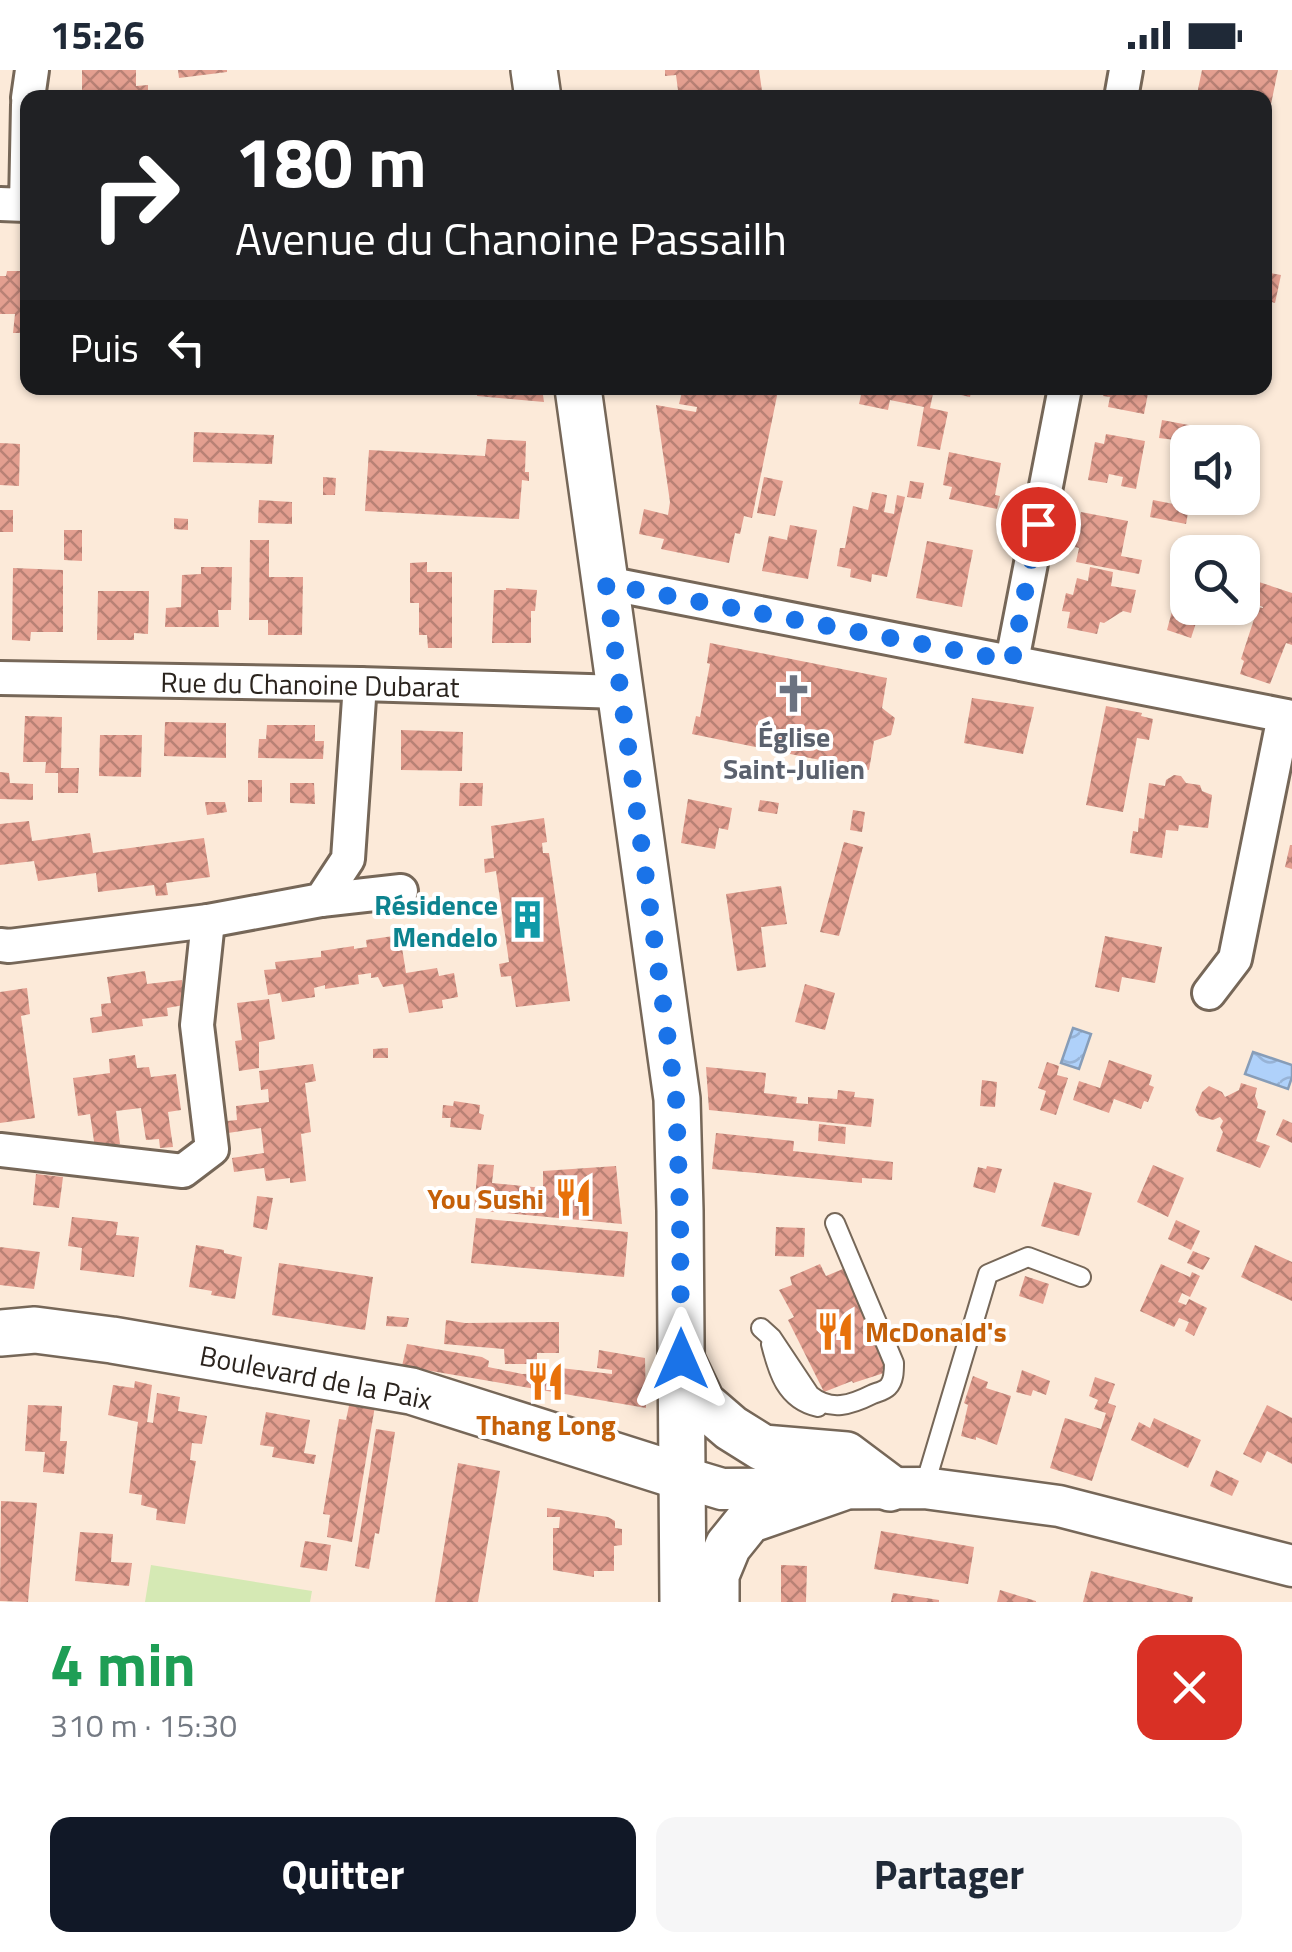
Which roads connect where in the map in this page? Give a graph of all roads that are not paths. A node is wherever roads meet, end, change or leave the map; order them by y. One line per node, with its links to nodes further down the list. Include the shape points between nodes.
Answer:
1 (579, 395): 3 (main road)
2 (1064, 395): 4 (street)
3 (606, 584): 4 (street); 7 (main road)
4 (1012, 661): 8 (street)
5 (0, 678): 6 (street, Rue du Chanoine Dubarat)
6 (360, 684): 7 (street, Rue du Chanoine Dubarat); 10 (street, via 348,860)
7 (621, 692): 19 (main road, via 676,1099)
8 (1288, 716): 13 (street, via 1235,958)
9 (401, 890): 10 (street)
10 (321, 900): 11 (street)
11 (208, 921): 12 (street); 14 (street, via 197,1024 212,1149 183,1171)
12 (0, 946)
13 (1209, 994)
14 (0, 1150)
15 (835, 1223): 17 (lane, via 894,1363 888,1387 845,1406 818,1402)
16 (1081, 1278): 22 (lane, via 1028,1257 988,1274)
17 (765, 1331)
18 (0, 1333): 20 (main road, Boulevard de la Paix, via 35,1330 112,1340 411,1391)
19 (681, 1359): 20 (main road); 22 (main road, via 702,1402 763,1448 846,1455)
20 (682, 1476): 21 (street, via 722,1489); 24 (main road)
21 (840, 1488): 22 (street); 25 (main road, via 749,1520 716,1575)
22 (907, 1488): 23 (street, via 1059,1506)
23 (1292, 1566)
24 (683, 1602)
25 (716, 1602)

